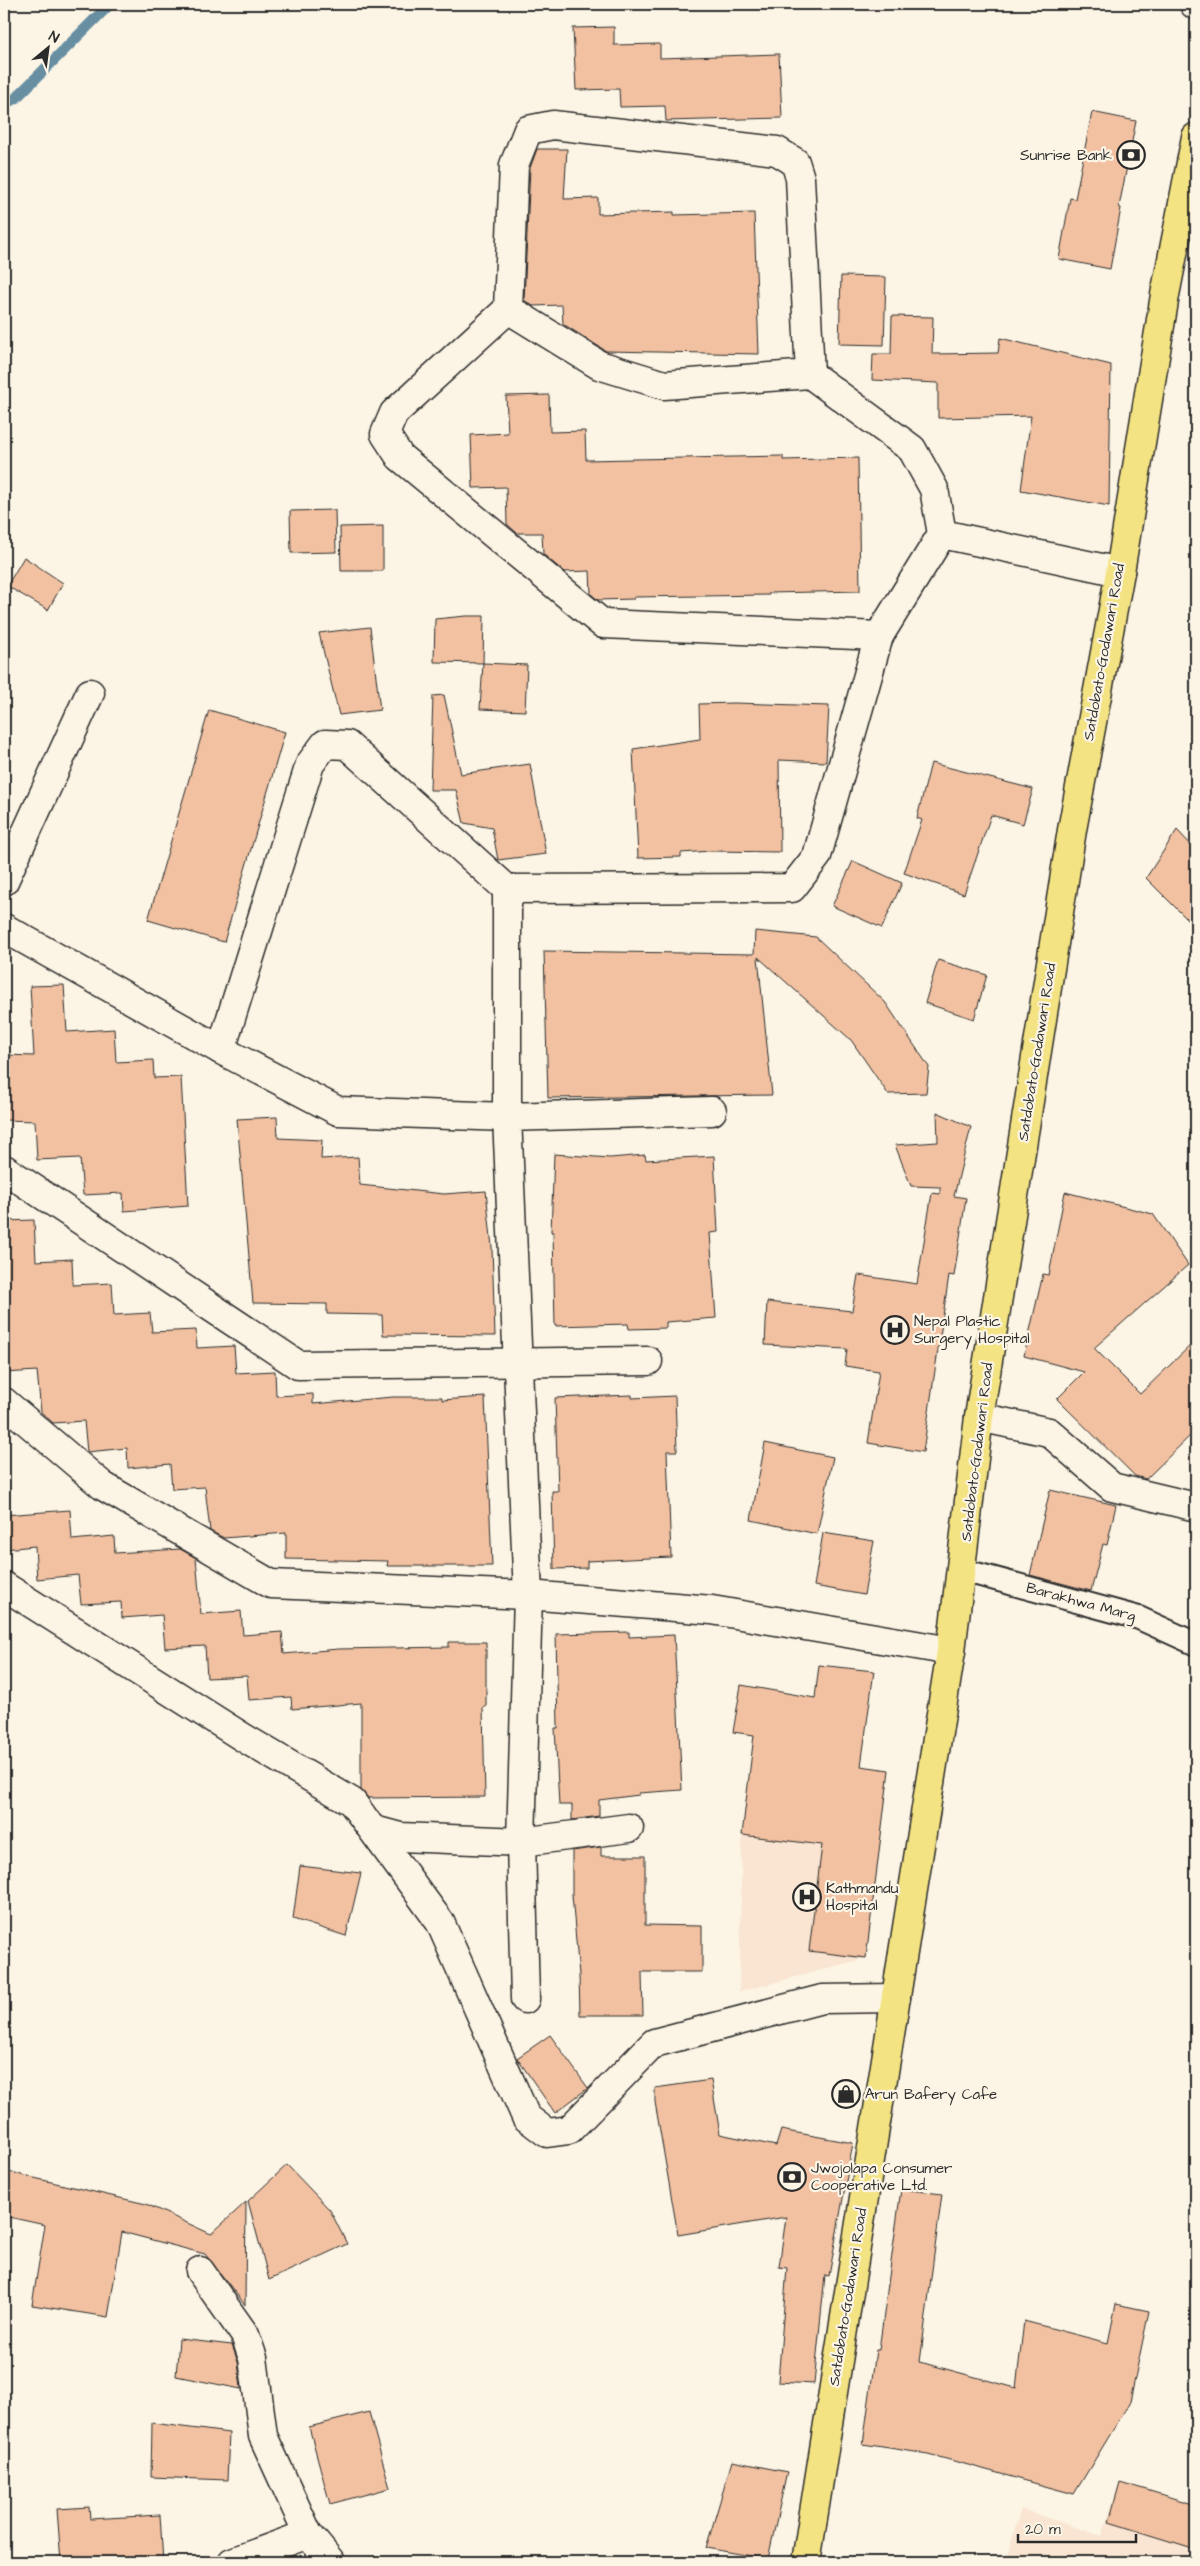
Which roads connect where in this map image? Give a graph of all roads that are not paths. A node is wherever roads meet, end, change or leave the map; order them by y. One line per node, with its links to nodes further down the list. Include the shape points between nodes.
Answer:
1 (1196, 138): 5 (main road, Satdobato-Godawari Road, via 1165,295)
2 (508, 309): 3 (street, via 600,365 664,385); 3 (street, via 514,165 528,130 553,125 778,150 795,162 800,178); 6 (street, via 394,413 385,434 400,457 603,624)
3 (810, 374): 4 (street, via 912,449 934,489)
4 (942, 534): 5 (street); 6 (street)
5 (1120, 572): 18 (main road, Satdobato-Godawari Road, via 1072,830)
6 (879, 636): 9 (street, via 817,856 792,888)
7 (90, 693): 8 (street)
8 (4, 881)
9 (507, 890): 11 (street, via 347,745 325,744 310,764); 13 (street)
10 (4, 928): 11 (street)
11 (221, 1050): 13 (street, via 338,1111)
12 (712, 1111): 13 (street)
13 (507, 1117): 16 (street)
14 (4, 1169): 16 (street, via 298,1365)
15 (648, 1361): 16 (street)
16 (518, 1363): 22 (street)
17 (4, 1402): 22 (street, via 103,1486 271,1584)
18 (979, 1416): 19 (street, via 1049,1432 1112,1487); 20 (main road, Satdobato-Godawari Road)
19 (1196, 1507)
20 (962, 1570): 23 (lane, Barakhwa Marg, via 1139,1618); 24 (main road, Satdobato-Godawari Road)
21 (4, 1586): 26 (street, via 244,1738 352,1802)
22 (528, 1595): 24 (street, via 712,1610); 27 (street)
23 (1196, 1644)
24 (951, 1651): 28 (main road, Satdobato-Godawari Road)
25 (629, 1828): 27 (street)
26 (374, 1830): 27 (street, via 400,1836); 28 (street, via 440,1922 526,2117 547,2133 569,2130 654,2043 822,1999)
27 (521, 1842): 29 (street)
28 (896, 1998): 34 (main road, Satdobato-Godawari Road)
29 (524, 1999)
30 (200, 2272): 31 (street, via 245,2335 253,2358 263,2436)
31 (308, 2534): 32 (street); 33 (street)
32 (232, 2562)
33 (331, 2562)
34 (806, 2562)

